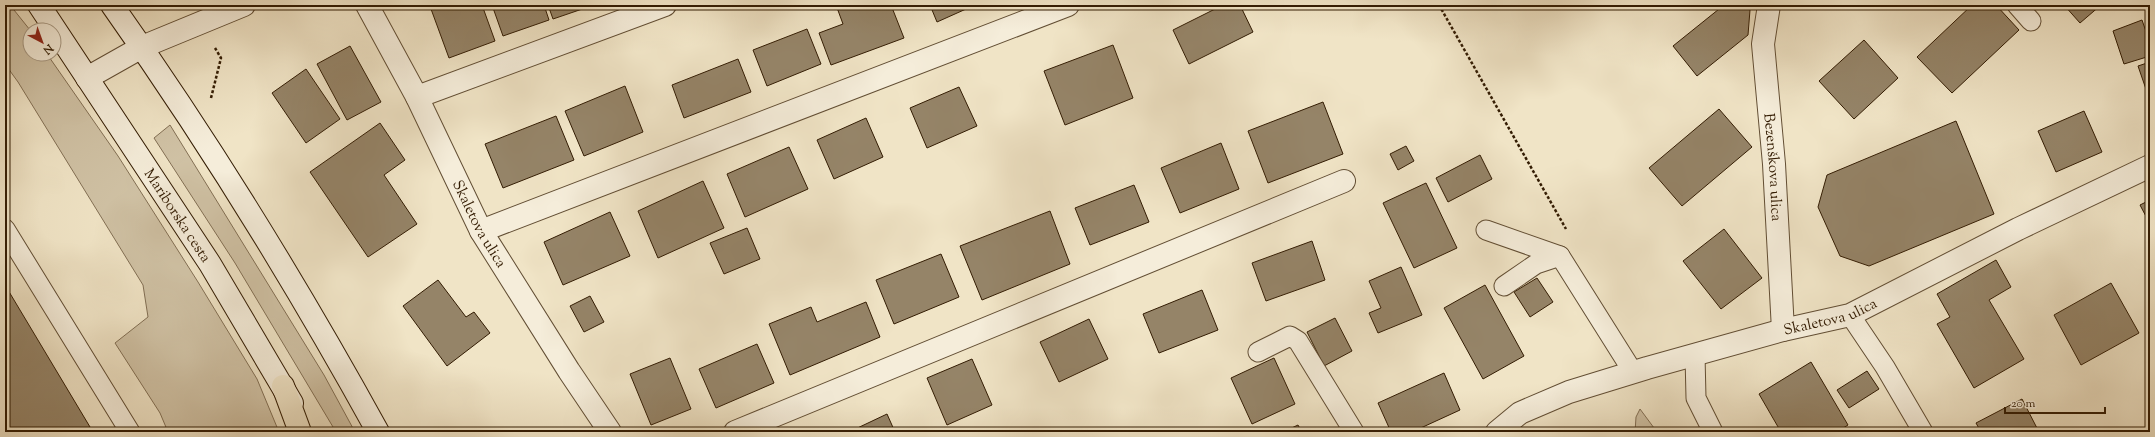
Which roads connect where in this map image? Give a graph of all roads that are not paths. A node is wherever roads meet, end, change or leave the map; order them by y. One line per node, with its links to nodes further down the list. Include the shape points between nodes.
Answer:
1 (40, 5): 11 (street, Mariborska cesta)
2 (112, 5): 10 (street)
3 (244, 5): 10 (street)
4 (367, 5): 12 (street, Skaletova ulica)
5 (665, 5): 12 (street)
6 (1068, 5): 17 (street)
7 (1769, 5): 21 (street, Bezenškova ulica, via 1763,44 1774,164)
8 (2017, 5): 9 (lane)
9 (2031, 21)
10 (142, 47): 11 (street); 29 (street, via 266,239)
11 (87, 78): 25 (street, Mariborska cesta, via 210,264)
12 (417, 97): 17 (street, Skaletova ulica)
13 (2150, 166): 20 (street, Skaletova ulica, via 2018,229)
14 (1344, 181): 31 (street)
15 (5, 229): 26 (lane)
16 (1486, 230): 18 (lane)
17 (481, 231): 30 (street, Skaletova ulica)
18 (1560, 256): 19 (lane, via 1536,264); 24 (lane)
19 (1504, 286)
20 (1850, 315): 21 (street, Skaletova ulica); 35 (lane, via 1885,367)
21 (1783, 330): 23 (street, Skaletova ulica)
22 (1258, 352): 32 (lane, via 1290,336 1298,341)
23 (1695, 355): 24 (street, Skaletova ulica); 34 (lane, via 1696,398)
24 (1633, 372): 33 (street, Skaletova ulica, via 1570,392 1520,413)
25 (283, 386): 27 (highway); 28 (street, Mariborska cesta)
26 (130, 432)
27 (300, 432)
28 (308, 432)
29 (378, 432)
30 (610, 432)
31 (735, 432)
32 (1354, 432)
33 (1497, 432)
34 (1713, 432)
35 (1923, 432)

